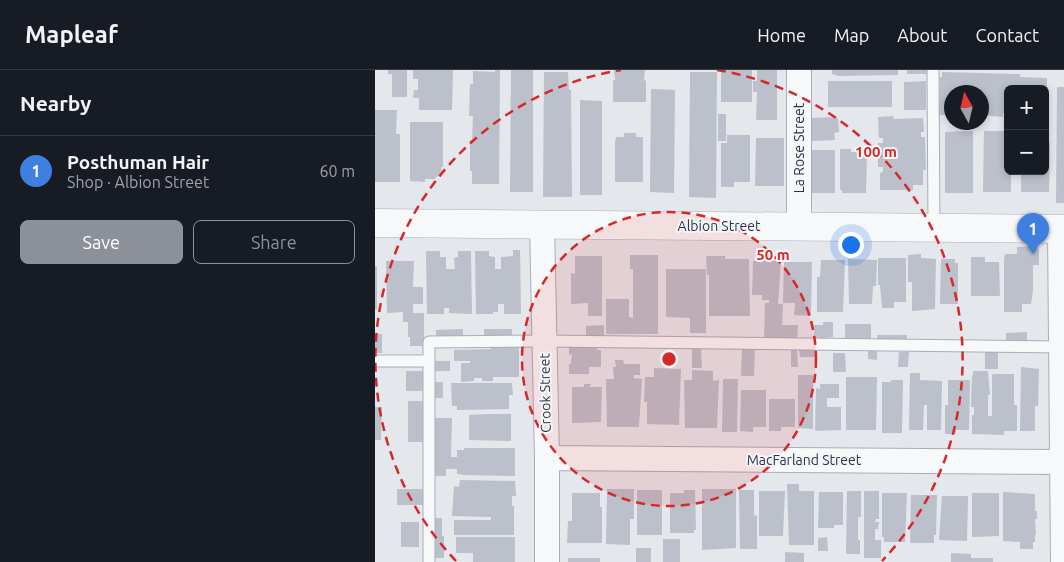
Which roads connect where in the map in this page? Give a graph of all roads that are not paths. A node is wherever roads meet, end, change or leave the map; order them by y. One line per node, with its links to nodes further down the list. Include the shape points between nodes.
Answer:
1 (799, 70): 5 (street, La Rose Street)
2 (933, 70): 6 (lane)
3 (375, 223): 4 (street, Albion Street)
4 (542, 225): 5 (street, Albion Street); 8 (street, Crook Street)
5 (799, 227): 6 (street, Albion Street)
6 (934, 229): 7 (street, Albion Street)
7 (1062, 229): 9 (street)
8 (544, 341): 9 (lane); 11 (lane, via 429,342); 12 (street, Crook Street)
9 (1062, 347): 13 (street)
10 (375, 361): 11 (lane)
11 (429, 361): 14 (lane)
12 (547, 458): 13 (street, MacFarland Street); 15 (street, Crook Street)
13 (1062, 462): 16 (street)
14 (429, 562)
15 (547, 562)
16 (1063, 562)

